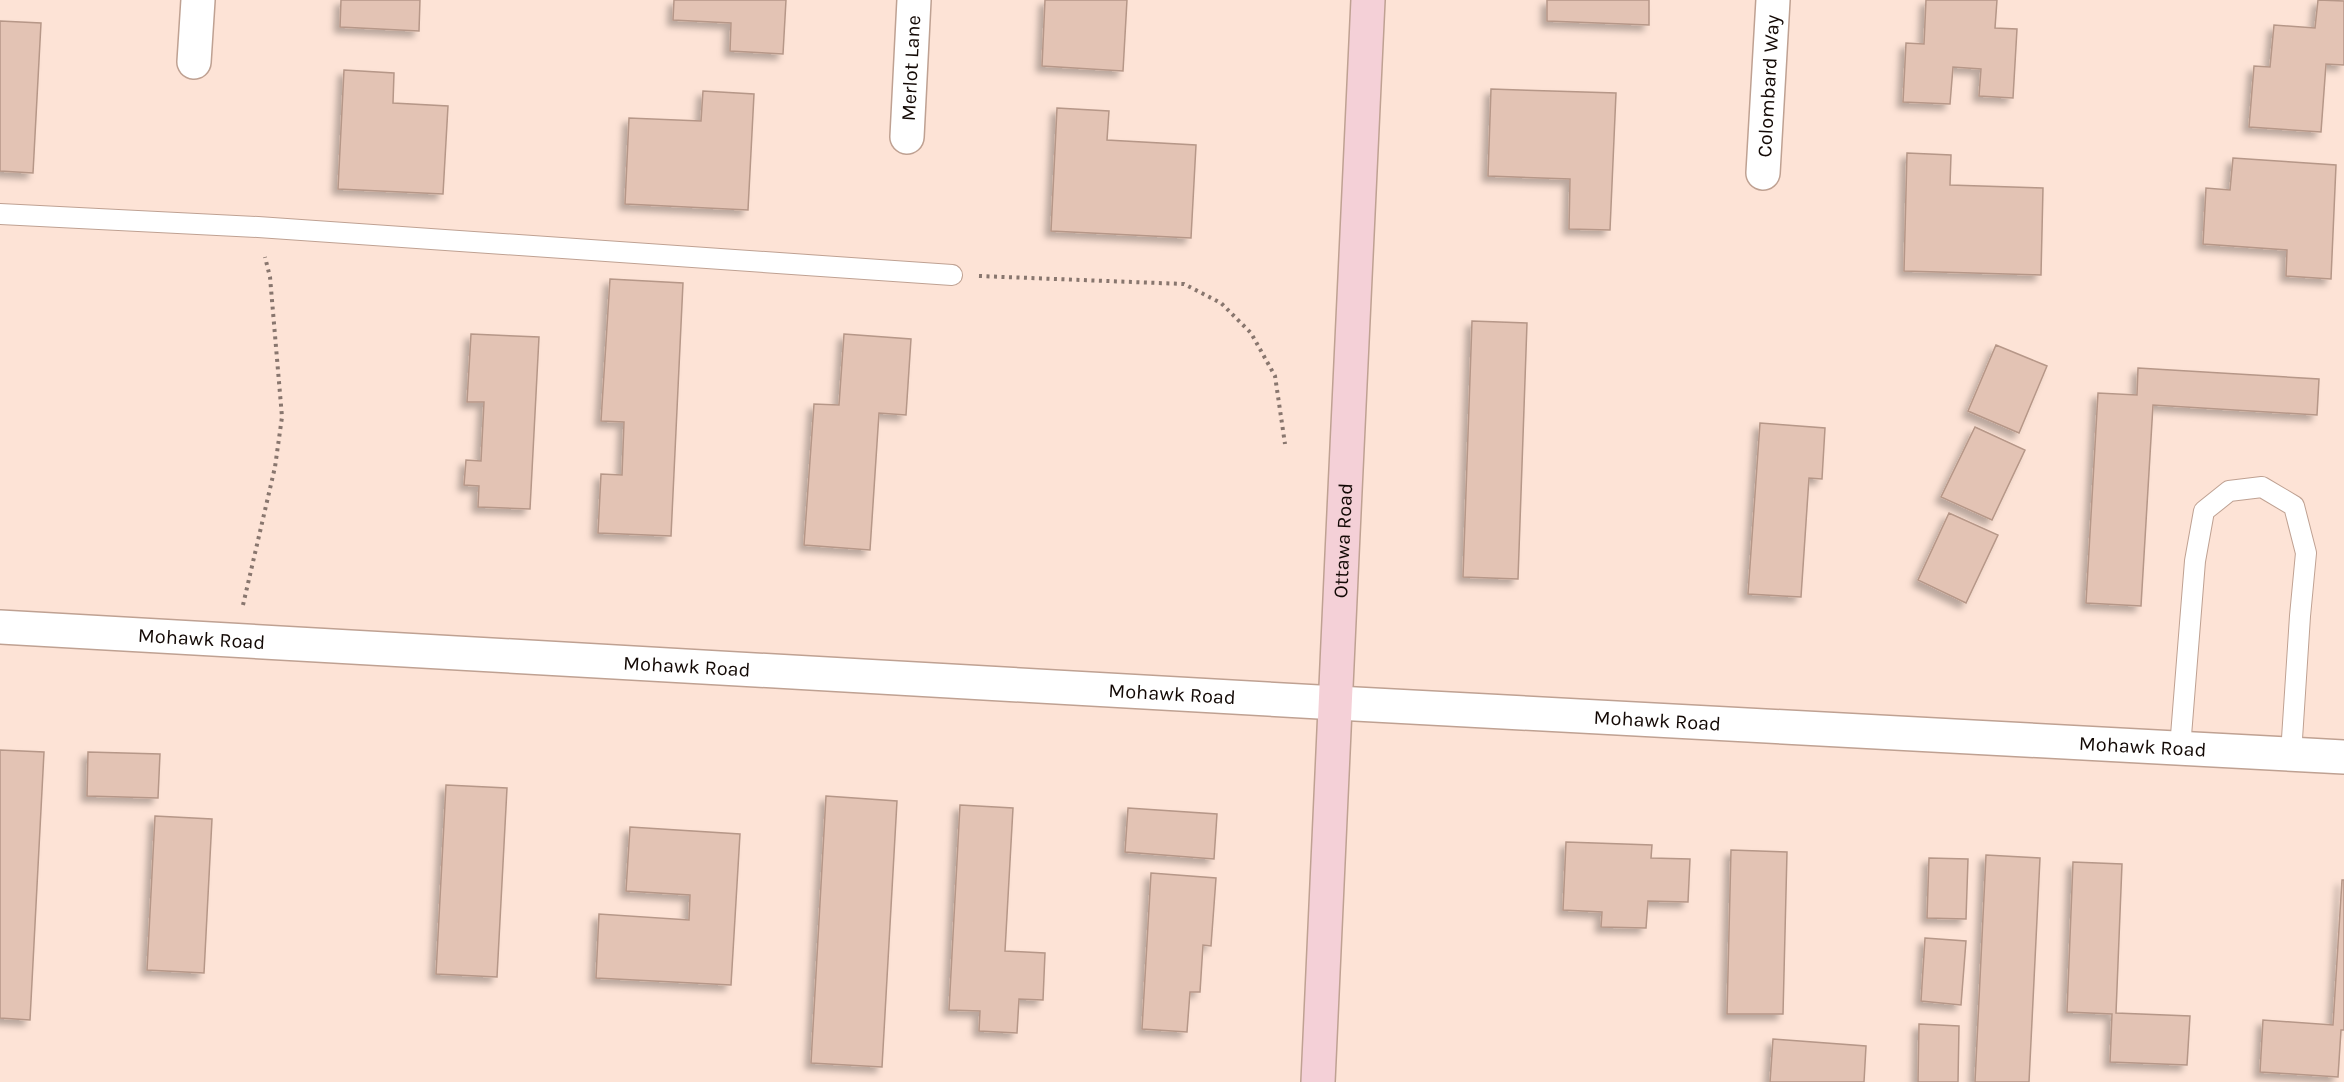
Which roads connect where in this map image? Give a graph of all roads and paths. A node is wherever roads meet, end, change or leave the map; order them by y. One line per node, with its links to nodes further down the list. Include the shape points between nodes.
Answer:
1 (198, 0): 5 (street)
2 (914, 0): 6 (street, Merlot Lane)
3 (1368, 0): 14 (street, Ottawa Road)
4 (1773, 0): 7 (street, Colombard Way)
5 (194, 62)
6 (907, 137)
7 (1763, 173)
8 (0, 214): 9 (lane)
9 (258, 228): 10 (lane); 13 (path, via 270,277 282,417 275,467)
10 (952, 275): 11 (path, via 1184,284 1221,303 1251,333 1275,376)
11 (1285, 444)
12 (0, 627): 13 (street, Mohawk Road)
13 (235, 640): 14 (street, Mohawk Road)
14 (1337, 703): 15 (street, Mohawk Road); 18 (street, Ottawa Road)
15 (2180, 748): 16 (street, Mohawk Road); 16 (lane, via 2195,561 2204,511 2229,491 2262,487 2294,506 2306,552)
16 (2291, 754): 17 (street, Mohawk Road)
17 (2344, 757)
18 (1318, 1082)

